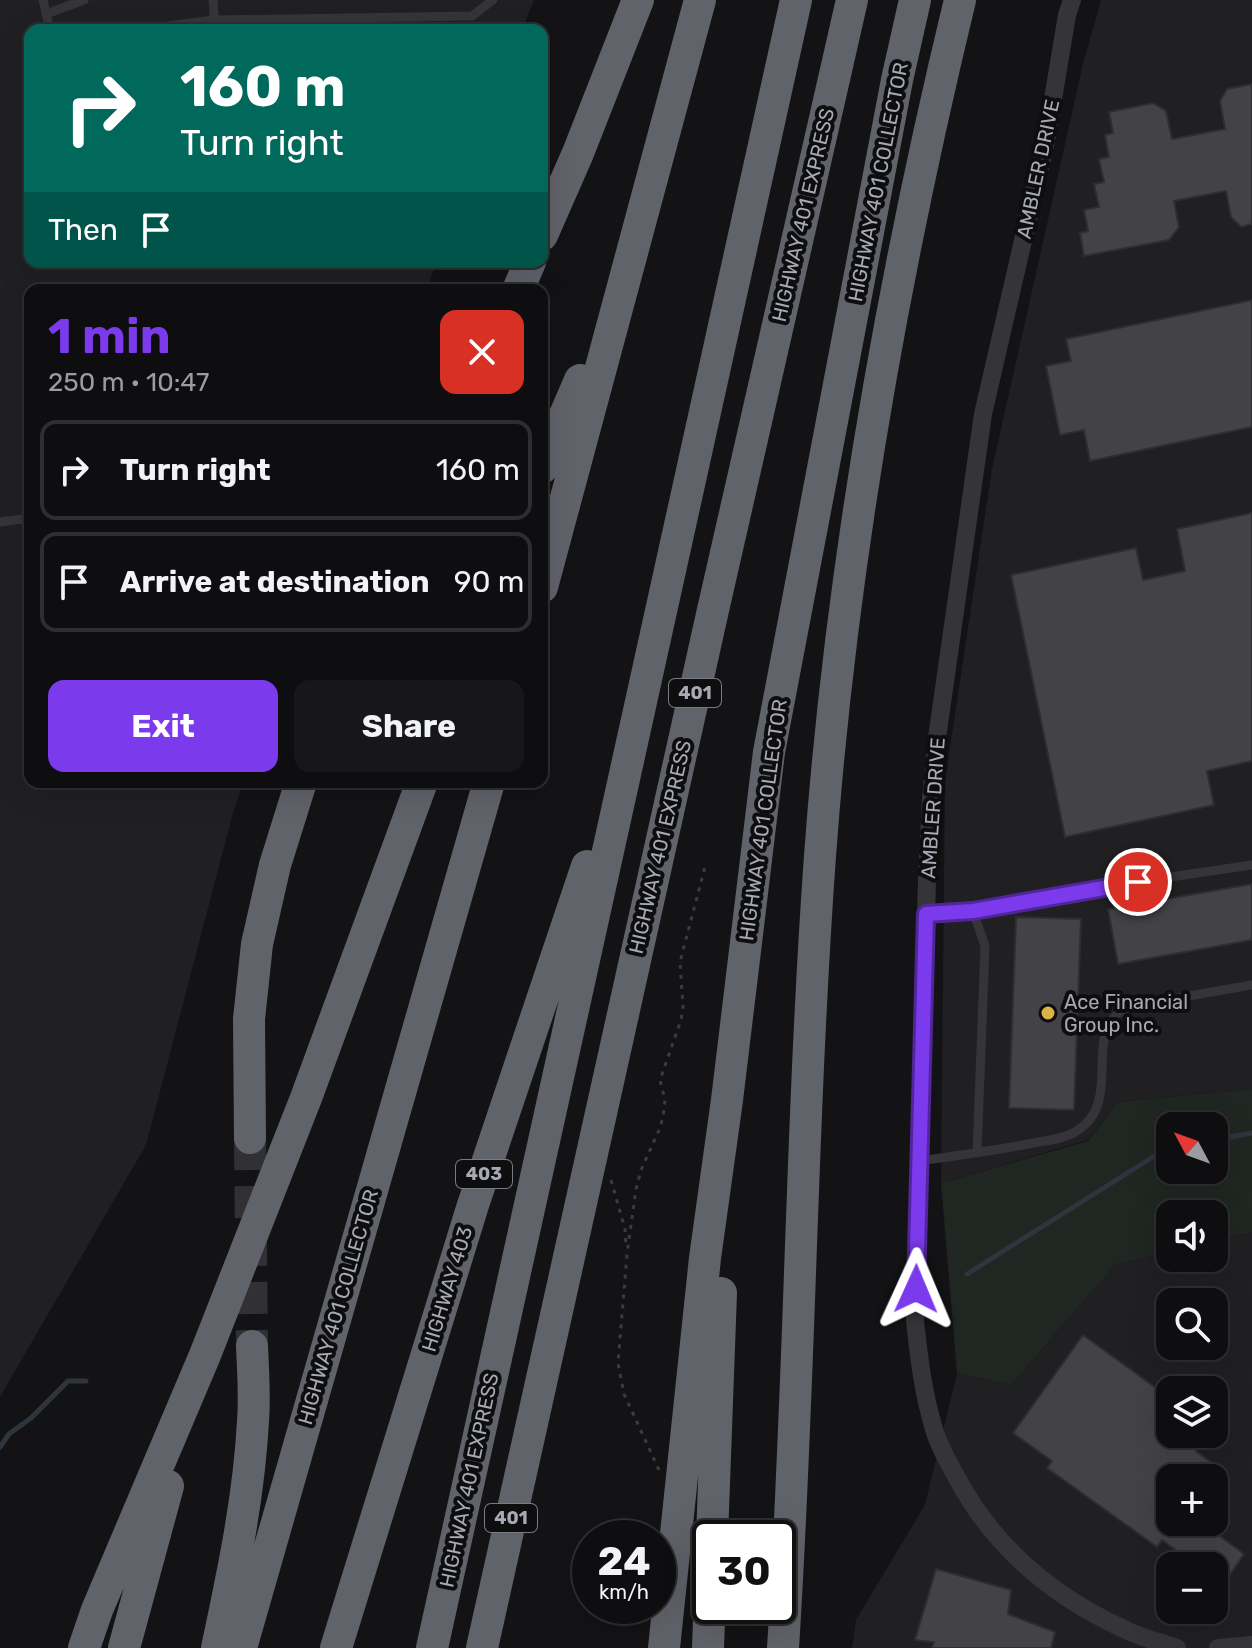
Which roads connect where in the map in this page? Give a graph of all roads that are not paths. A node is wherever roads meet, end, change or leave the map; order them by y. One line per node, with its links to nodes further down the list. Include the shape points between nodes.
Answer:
1 (43, 0): 12 (lane)
2 (84, 0): 12 (lane)
3 (213, 0): 14 (lane)
4 (493, 0): 15 (lane, via 472,16)
5 (638, 0): 16 (highway)
6 (700, 0): 17 (highway)
7 (796, 0): 22 (highway, HIGHWAY 401 EXPRESS / 401)
8 (852, 0): 36 (highway, HIGHWAY 401 EXPRESS / 401)
9 (915, 0): 30 (highway, HIGHWAY 401 COLLECTOR, via 769,752)
10 (960, 0): 50 (highway, via 900,269 837,671 820,856)
11 (1072, 0): 28 (street, AMBLER DRIVE, via 1046,141 983,414 937,738)
12 (46, 14): 13 (lane)
13 (48, 24)
14 (214, 24)
15 (243, 24)
16 (548, 221)
17 (623, 282): 18 (highway); 21 (highway)
18 (548, 454)
19 (24, 519): 20 (lane)
20 (0, 522)
21 (548, 564)
22 (641, 703): 44 (highway, HIGHWAY 403 / 403, via 473,1205); 45 (highway, HIGHWAY 401 EXPRESS / 401)
23 (299, 788): 31 (highway, via 257,944 249,1019)
24 (420, 788): 35 (highway)
25 (487, 788): 43 (highway, HIGHWAY 401 COLLECTOR)
26 (1252, 865): 27 (lane)
27 (973, 911): 28 (lane); 32 (lane, via 985,946)
28 (926, 914): 33 (street, AMBLER DRIVE)
29 (1252, 985): 32 (lane, via 1121,1011 1107,1032 1099,1101 1083,1126 1061,1137)
30 (727, 1100): 37 (highway); 48 (highway, HIGHWAY 401 COLLECTOR)
31 (250, 1138)
32 (977, 1153): 33 (lane)
33 (919, 1161): 51 (street, AMBLER DRIVE, via 915,1321 934,1432 964,1492 1013,1556 1043,1580 1084,1609)
34 (252, 1346): 42 (highway, via 249,1473)
35 (205, 1355): 40 (highway); 41 (highway)
36 (540, 1387): 46 (highway, HIGHWAY 401 EXPRESS / 401); 47 (highway)
37 (713, 1520)
38 (709, 1624): 49 (highway)
39 (1252, 1645): 52 (street)
40 (84, 1648)
41 (124, 1648)
42 (217, 1648)
43 (241, 1648)
44 (336, 1648)
45 (432, 1648)
46 (482, 1648)
47 (499, 1648)
48 (664, 1648)
49 (708, 1648)
50 (783, 1648)
51 (1177, 1648)
52 (1218, 1648)

